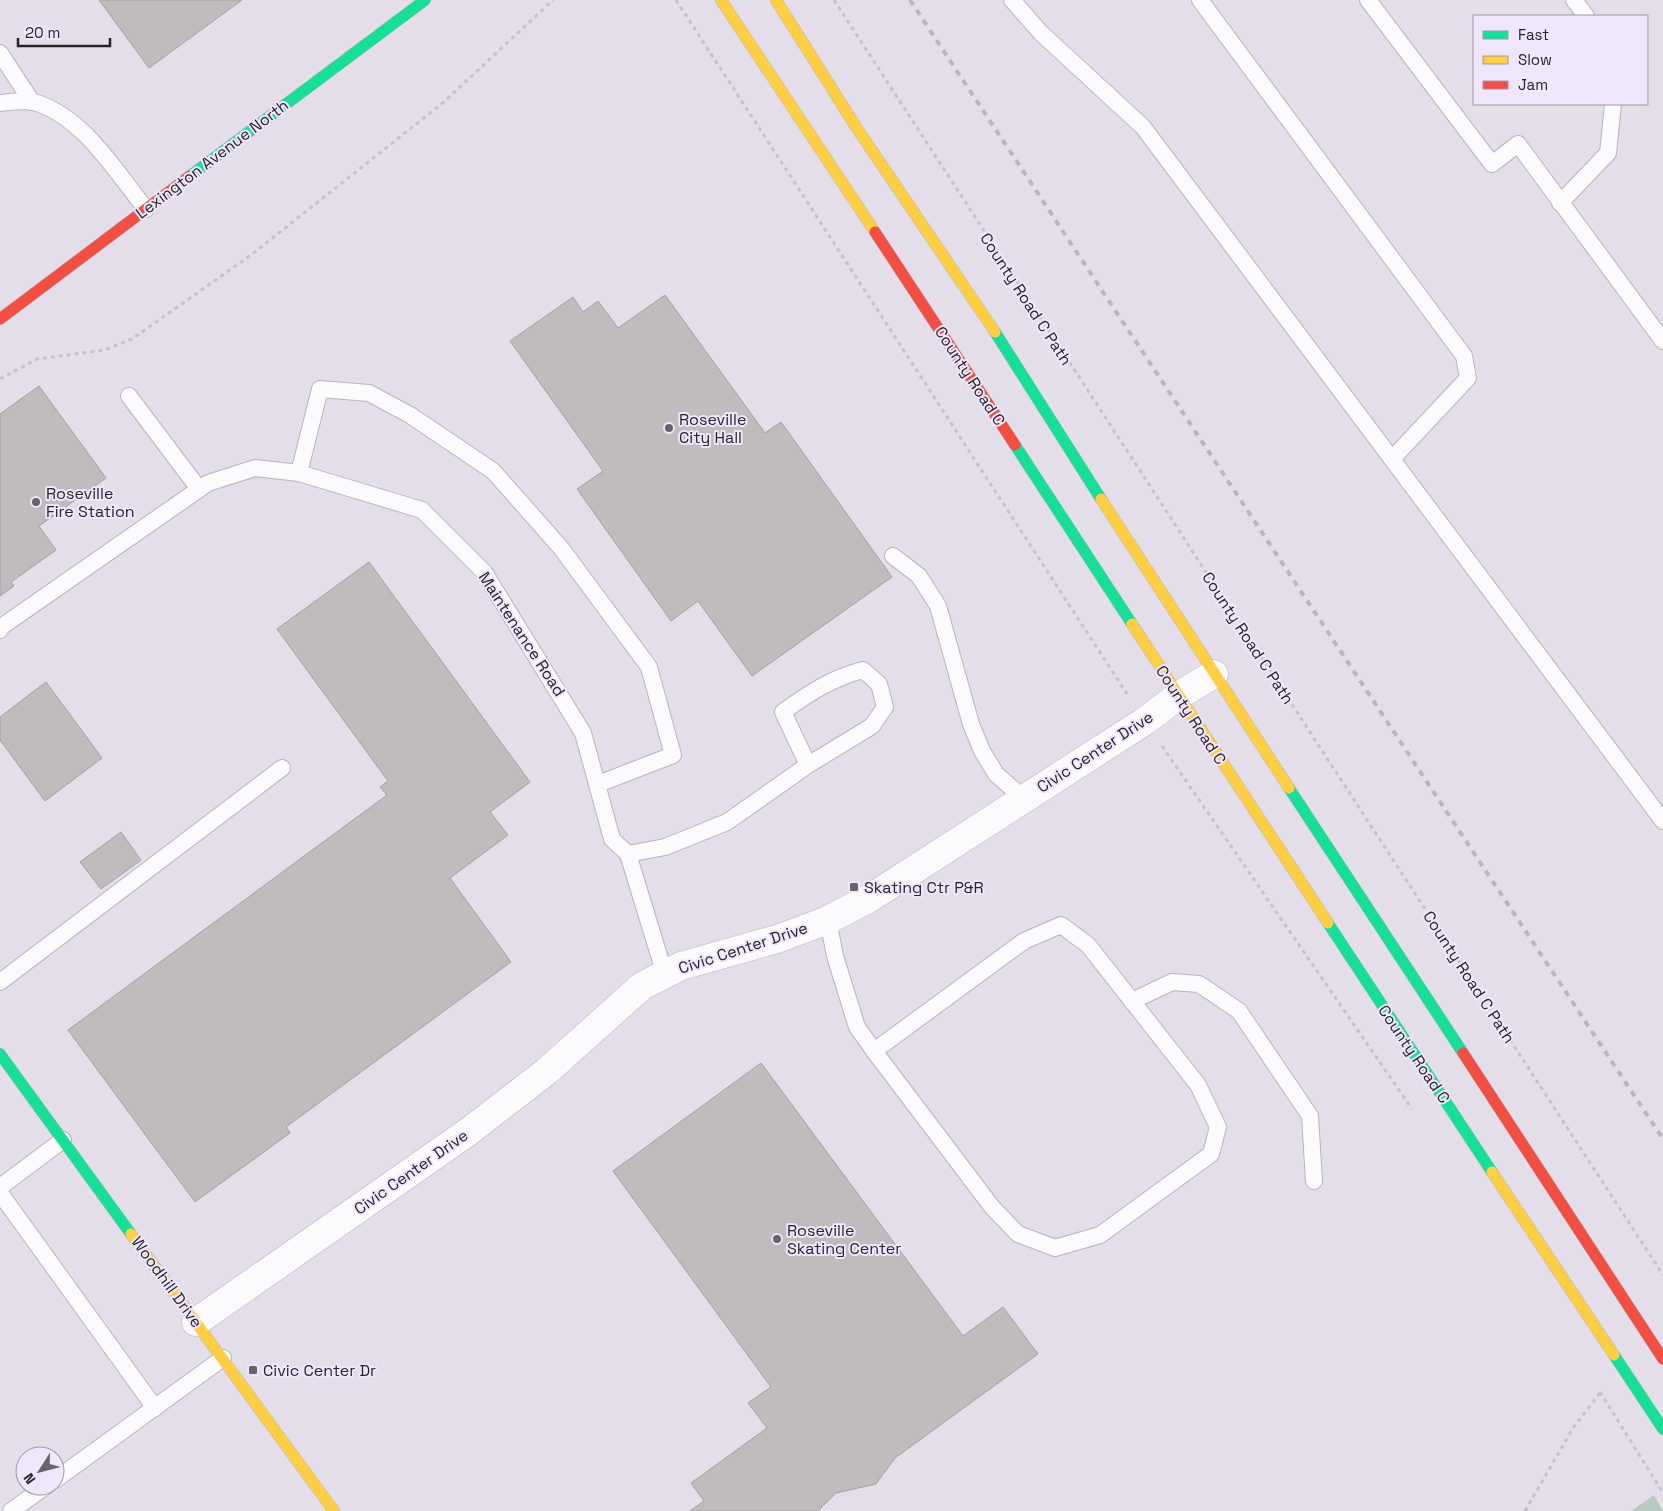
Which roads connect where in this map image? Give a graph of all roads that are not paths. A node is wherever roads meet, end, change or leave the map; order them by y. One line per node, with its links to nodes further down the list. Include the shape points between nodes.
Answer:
1 (425, 0): 14 (main road, Lexington Avenue North)
2 (721, 0): 24 (main road, County Road C)
3 (776, 0): 23 (main road)
4 (1012, 0): 18 (lane, via 1041,33 1143,126)
5 (1200, 0): 18 (lane, via 1464,356 1468,378)
6 (1368, 0): 13 (lane, via 1492,164 1518,144)
7 (1574, 0): 8 (lane)
8 (1585, 15)
9 (0, 53): 10 (lane)
10 (32, 102): 11 (lane); 14 (lane, via 60,113 80,128)
11 (0, 103)
12 (1613, 105): 13 (lane, via 1608,153)
13 (1560, 203): 16 (lane)
14 (146, 210): 15 (main road, Lexington Avenue North)
15 (0, 319)
16 (1663, 342)
17 (129, 396): 20 (lane)
18 (1392, 459): 29 (lane)
19 (300, 473): 20 (lane, Maintenance Road, via 255,468); 27 (lane, Maintenance Road, via 422,510 484,572 583,733); 27 (lane, via 320,389 369,394 410,415 494,471 561,548 649,667 673,754)
20 (199, 489): 22 (lane, Maintenance Road)
21 (893, 556): 28 (lane, via 919,576 938,606 974,733 996,774)
22 (0, 630)
23 (1214, 674): 24 (street, Civic Center Drive); 43 (main road)
24 (1178, 696): 28 (street, Civic Center Drive); 45 (main road, County Road C)
25 (808, 764): 25 (lane, via 872,726 885,707 879,684 863,670 842,675 813,690 784,712); 30 (lane, via 727,822 665,847)
26 (282, 768): 33 (lane)
27 (598, 784): 30 (lane, Maintenance Road, via 612,839)
28 (1023, 798): 31 (street, Civic Center Drive, via 870,898)
29 (1663, 821)
30 (628, 854): 32 (lane)
31 (828, 920): 32 (street, Civic Center Drive, via 777,939 681,966); 35 (lane, via 835,956 857,1027)
32 (665, 975): 41 (street, Civic Center Drive, via 642,986 547,1071 468,1132)
33 (0, 982)
34 (1132, 1001): 35 (lane, via 1088,945 1061,925 1024,941); 35 (lane, via 1198,1085 1218,1127 1211,1154 1100,1235 1055,1248 1018,1234 992,1207); 38 (lane, via 1172,982 1181,982 1199,984 1239,1011 1310,1116)
35 (874, 1050)
36 (0, 1054): 37 (main road, Woodhill Drive)
37 (63, 1140): 39 (lane); 41 (main road, Woodhill Drive)
38 (1314, 1181)
39 (0, 1187)
40 (0, 1193): 44 (lane)
41 (196, 1322): 42 (main road, Woodhill Drive)
42 (223, 1358): 44 (lane); 49 (main road, Woodhill Drive)
43 (1663, 1359)
44 (155, 1408): 46 (lane)
45 (1663, 1429)
46 (65, 1473)
47 (32, 1496): 48 (lane)
48 (11, 1511)
49 (334, 1511)

